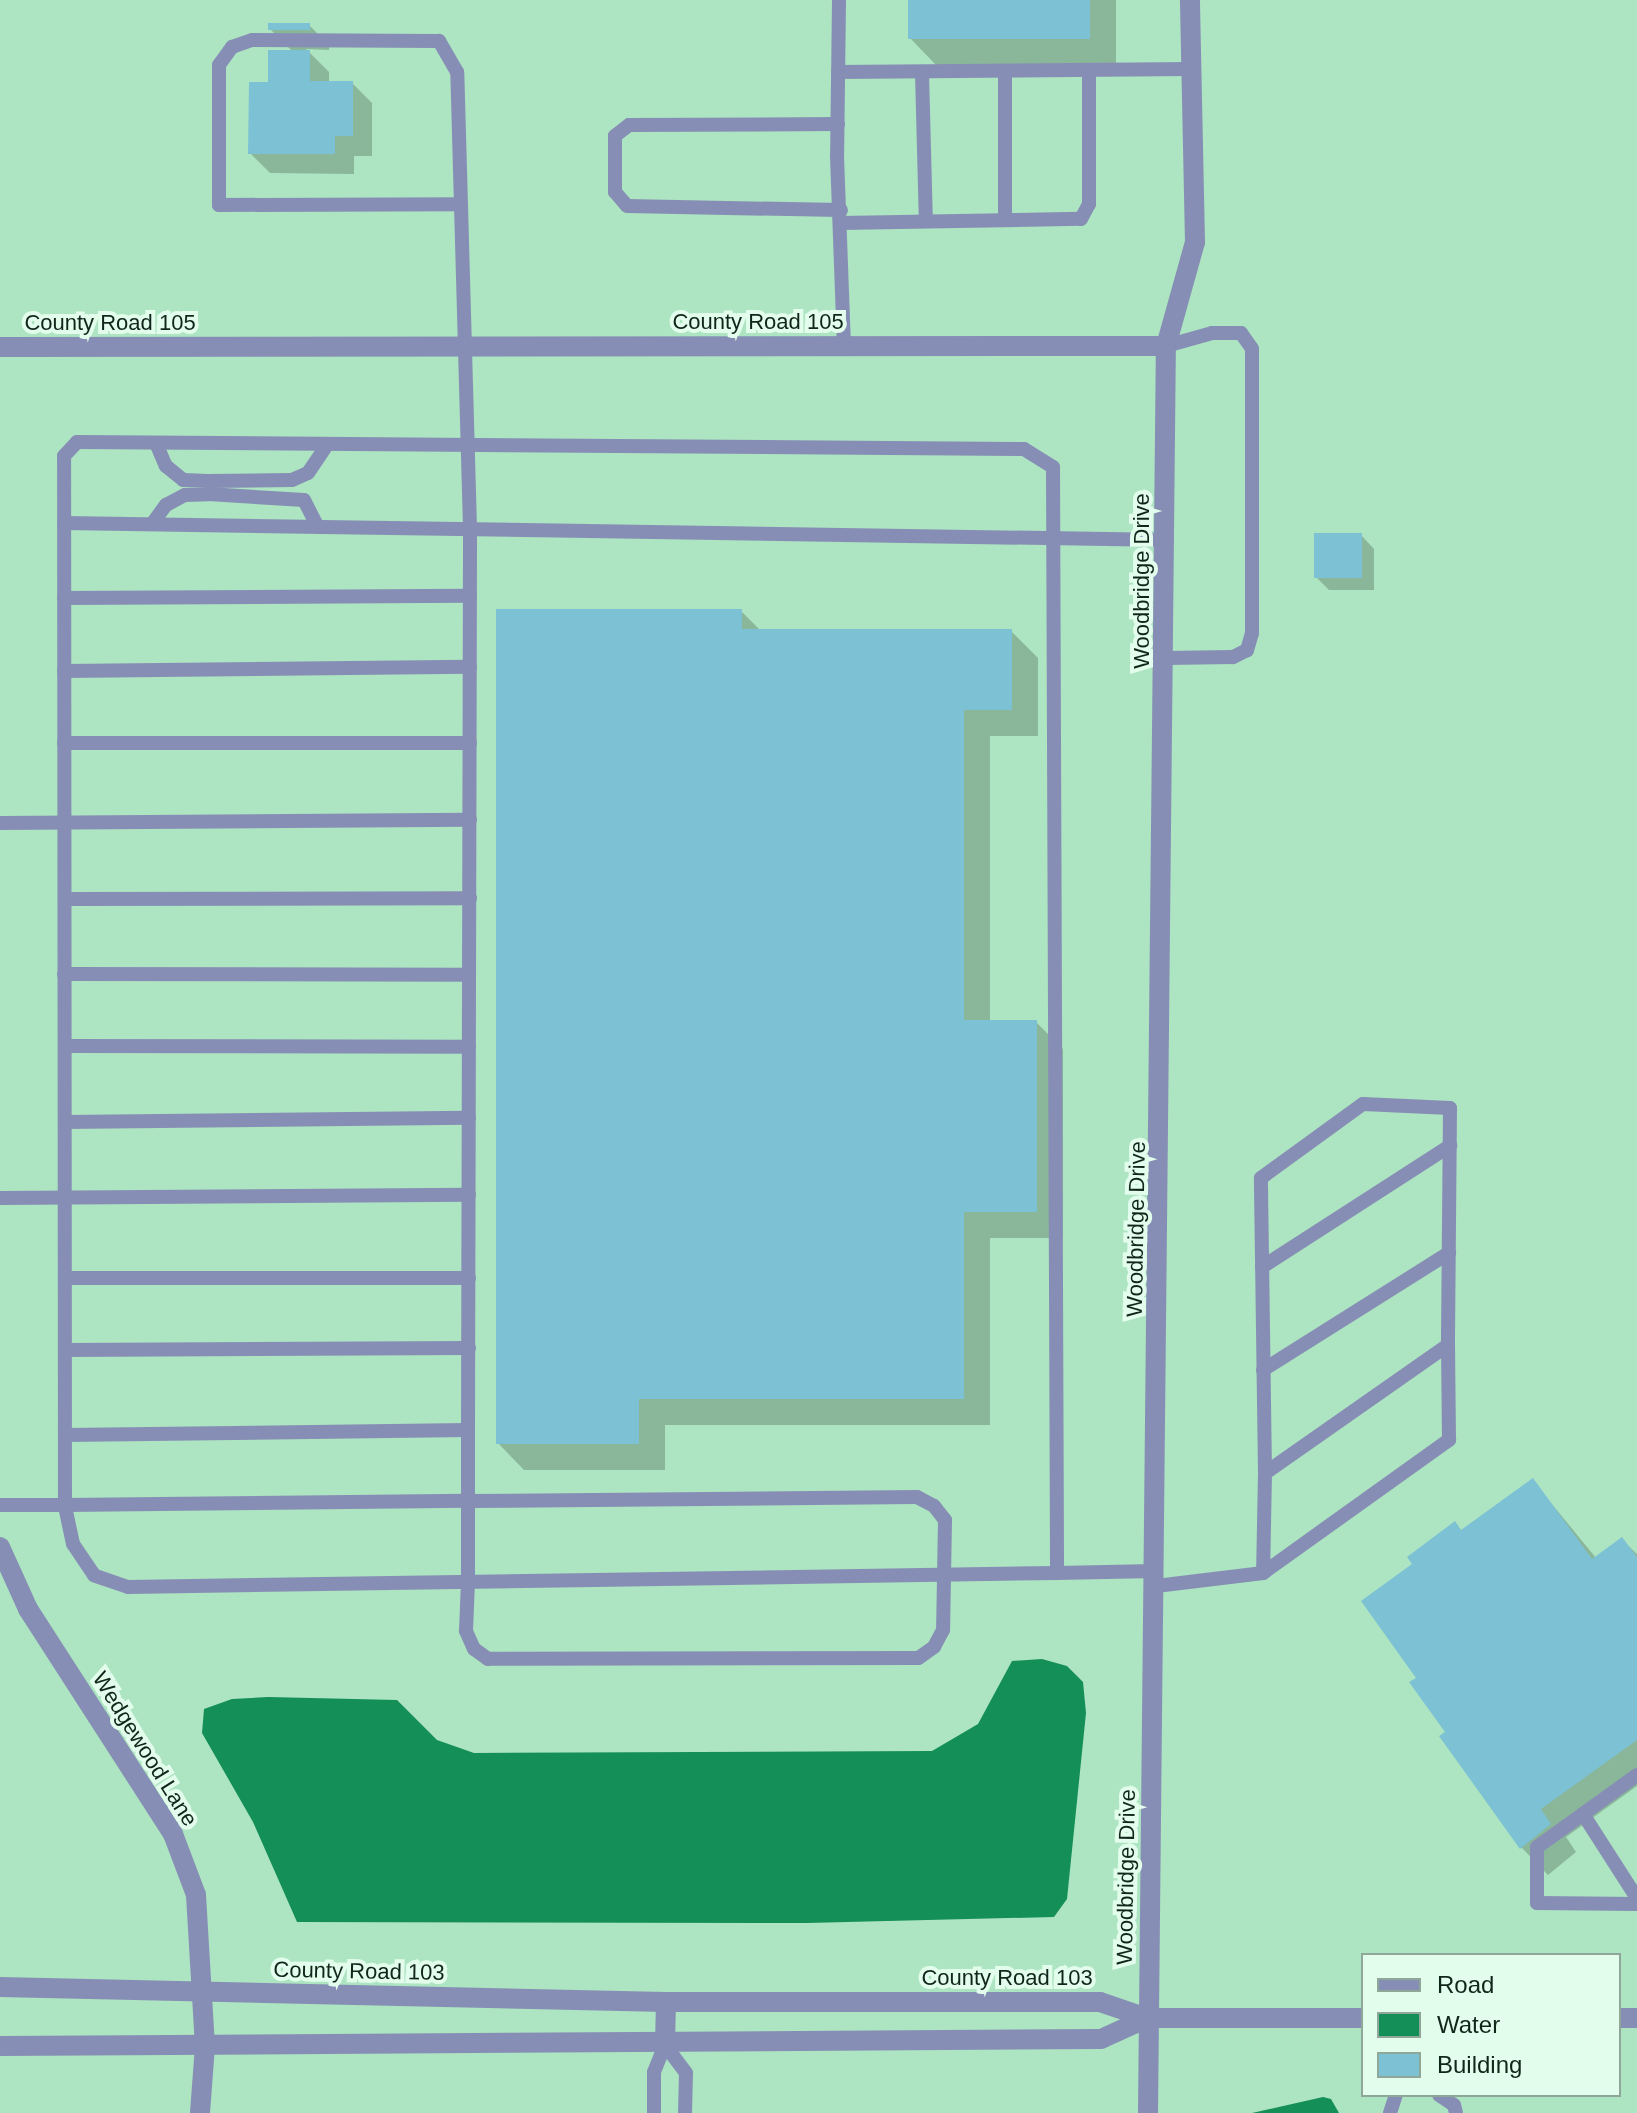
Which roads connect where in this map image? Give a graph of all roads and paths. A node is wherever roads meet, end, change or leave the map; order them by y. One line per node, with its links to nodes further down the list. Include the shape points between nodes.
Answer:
1 (839, 0): 5 (lane)
2 (1190, 0): 3 (street)
3 (1191, 69): 4 (lane); 15 (street, via 1195,242)
4 (1089, 71): 7 (lane); 11 (lane, via 1089,204 1081,219)
5 (838, 72): 6 (lane); 8 (lane)
6 (922, 73): 7 (lane); 12 (lane)
7 (1005, 73): 11 (lane)
8 (838, 124): 10 (lane); 10 (lane, via 629,125 615,136 615,192 627,206)
9 (460, 204): 9 (lane, via 219,205 219,65 232,47 252,40 439,41 457,72); 13 (lane)
10 (841, 216): 12 (lane); 14 (lane)
11 (1005, 220): 12 (lane)
12 (926, 221)
13 (464, 346): 14 (street, County Road 105); 16 (street, County Road 105); 19 (lane)
14 (844, 346): 15 (street, County Road 105)
15 (1166, 346): 25 (street, Woodbridge Drive); 28 (lane, via 1212,333 1241,333 1252,349 1252,633 1247,650 1233,657)
16 (0, 347)
17 (156, 443): 18 (lane); 18 (lane, via 166,466 183,480 208,481 292,480 308,473); 20 (lane, via 68,446)
18 (327, 445): 19 (lane)
19 (467, 446): 23 (lane); 24 (lane, via 1024,449 1053,467)
20 (64, 523): 21 (lane); 27 (lane)
21 (152, 524): 22 (lane); 22 (lane, via 166,505 185,495 208,494 304,500)
22 (318, 527): 23 (lane)
23 (470, 528): 24 (lane); 26 (lane)
24 (1053, 540): 25 (lane); 63 (lane)
25 (1167, 540): 28 (street, Woodbridge Drive)
26 (470, 596): 27 (lane); 29 (lane)
27 (64, 598): 30 (lane)
28 (1166, 658): 66 (street, Woodbridge Drive)
29 (470, 667): 30 (lane); 32 (lane)
30 (64, 671): 31 (lane)
31 (64, 743): 32 (lane); 34 (lane)
32 (470, 743): 33 (lane)
33 (470, 820): 34 (lane); 36 (lane)
34 (64, 822): 35 (lane); 37 (lane)
35 (0, 823)
36 (470, 898): 37 (lane); 39 (lane)
37 (65, 899): 38 (lane)
38 (64, 974): 39 (lane); 40 (lane)
39 (469, 975): 41 (lane)
40 (65, 1046): 41 (lane); 43 (lane)
41 (469, 1047): 42 (lane)
42 (469, 1118): 43 (lane); 45 (lane)
43 (65, 1122): 47 (lane)
44 (1450, 1146): 48 (lane); 49 (lane); 49 (lane, via 1450,1108 1363,1104 1261,1178)
45 (469, 1195): 47 (lane); 51 (lane)
46 (0, 1198): 47 (lane)
47 (65, 1198): 50 (lane)
48 (1449, 1253): 52 (lane); 55 (lane)
49 (1262, 1267): 55 (lane)
50 (65, 1278): 51 (lane); 54 (lane)
51 (469, 1278): 53 (lane)
52 (1448, 1345): 58 (lane); 64 (lane, via 1449,1440)
53 (469, 1348): 54 (lane); 56 (lane)
54 (65, 1350): 57 (lane)
55 (1263, 1370): 58 (lane)
56 (468, 1430): 57 (lane); 59 (lane)
57 (65, 1435): 61 (lane)
58 (1265, 1473): 64 (lane)
59 (468, 1501): 61 (lane); 65 (lane, via 917,1497 945,1520); 67 (lane)
60 (0, 1505): 61 (lane)
61 (65, 1505): 67 (lane, via 73,1544 94,1575 128,1587)
62 (0, 1547): 72 (street, Wedgewood Lane, via 28,1609 173,1834 196,1895)
63 (1057, 1573): 65 (lane); 66 (lane)
64 (1263, 1573): 66 (lane)
65 (946, 1575): 67 (lane); 67 (lane, via 943,1630 934,1647 918,1658 488,1659 474,1649 466,1631)
66 (1156, 1579): 74 (street, Woodbridge Drive)
67 (468, 1582)
68 (1637, 1775): 69 (lane)
69 (1583, 1814): 70 (lane); 70 (lane, via 1537,1847 1537,1903)
70 (1637, 1901)
71 (0, 1987): 72 (street, County Road 103)
72 (204, 1991): 73 (street, County Road 103); 78 (street, Wedgewood Lane)
73 (666, 2002): 74 (street, County Road 103, via 1100,2002); 76 (street)
74 (1147, 2018): 75 (street); 76 (street, via 1101,2039); 83 (street, Woodbridge Drive)
75 (1361, 2018)
76 (665, 2045): 78 (street); 81 (lane, via 654,2072); 82 (lane, via 686,2073)
77 (0, 2046): 78 (street)
78 (205, 2046): 80 (street)
79 (1442, 2097): 84 (lane)
80 (200, 2113)
81 (654, 2113)
82 (685, 2113)
83 (1148, 2113)
84 (1456, 2113)

